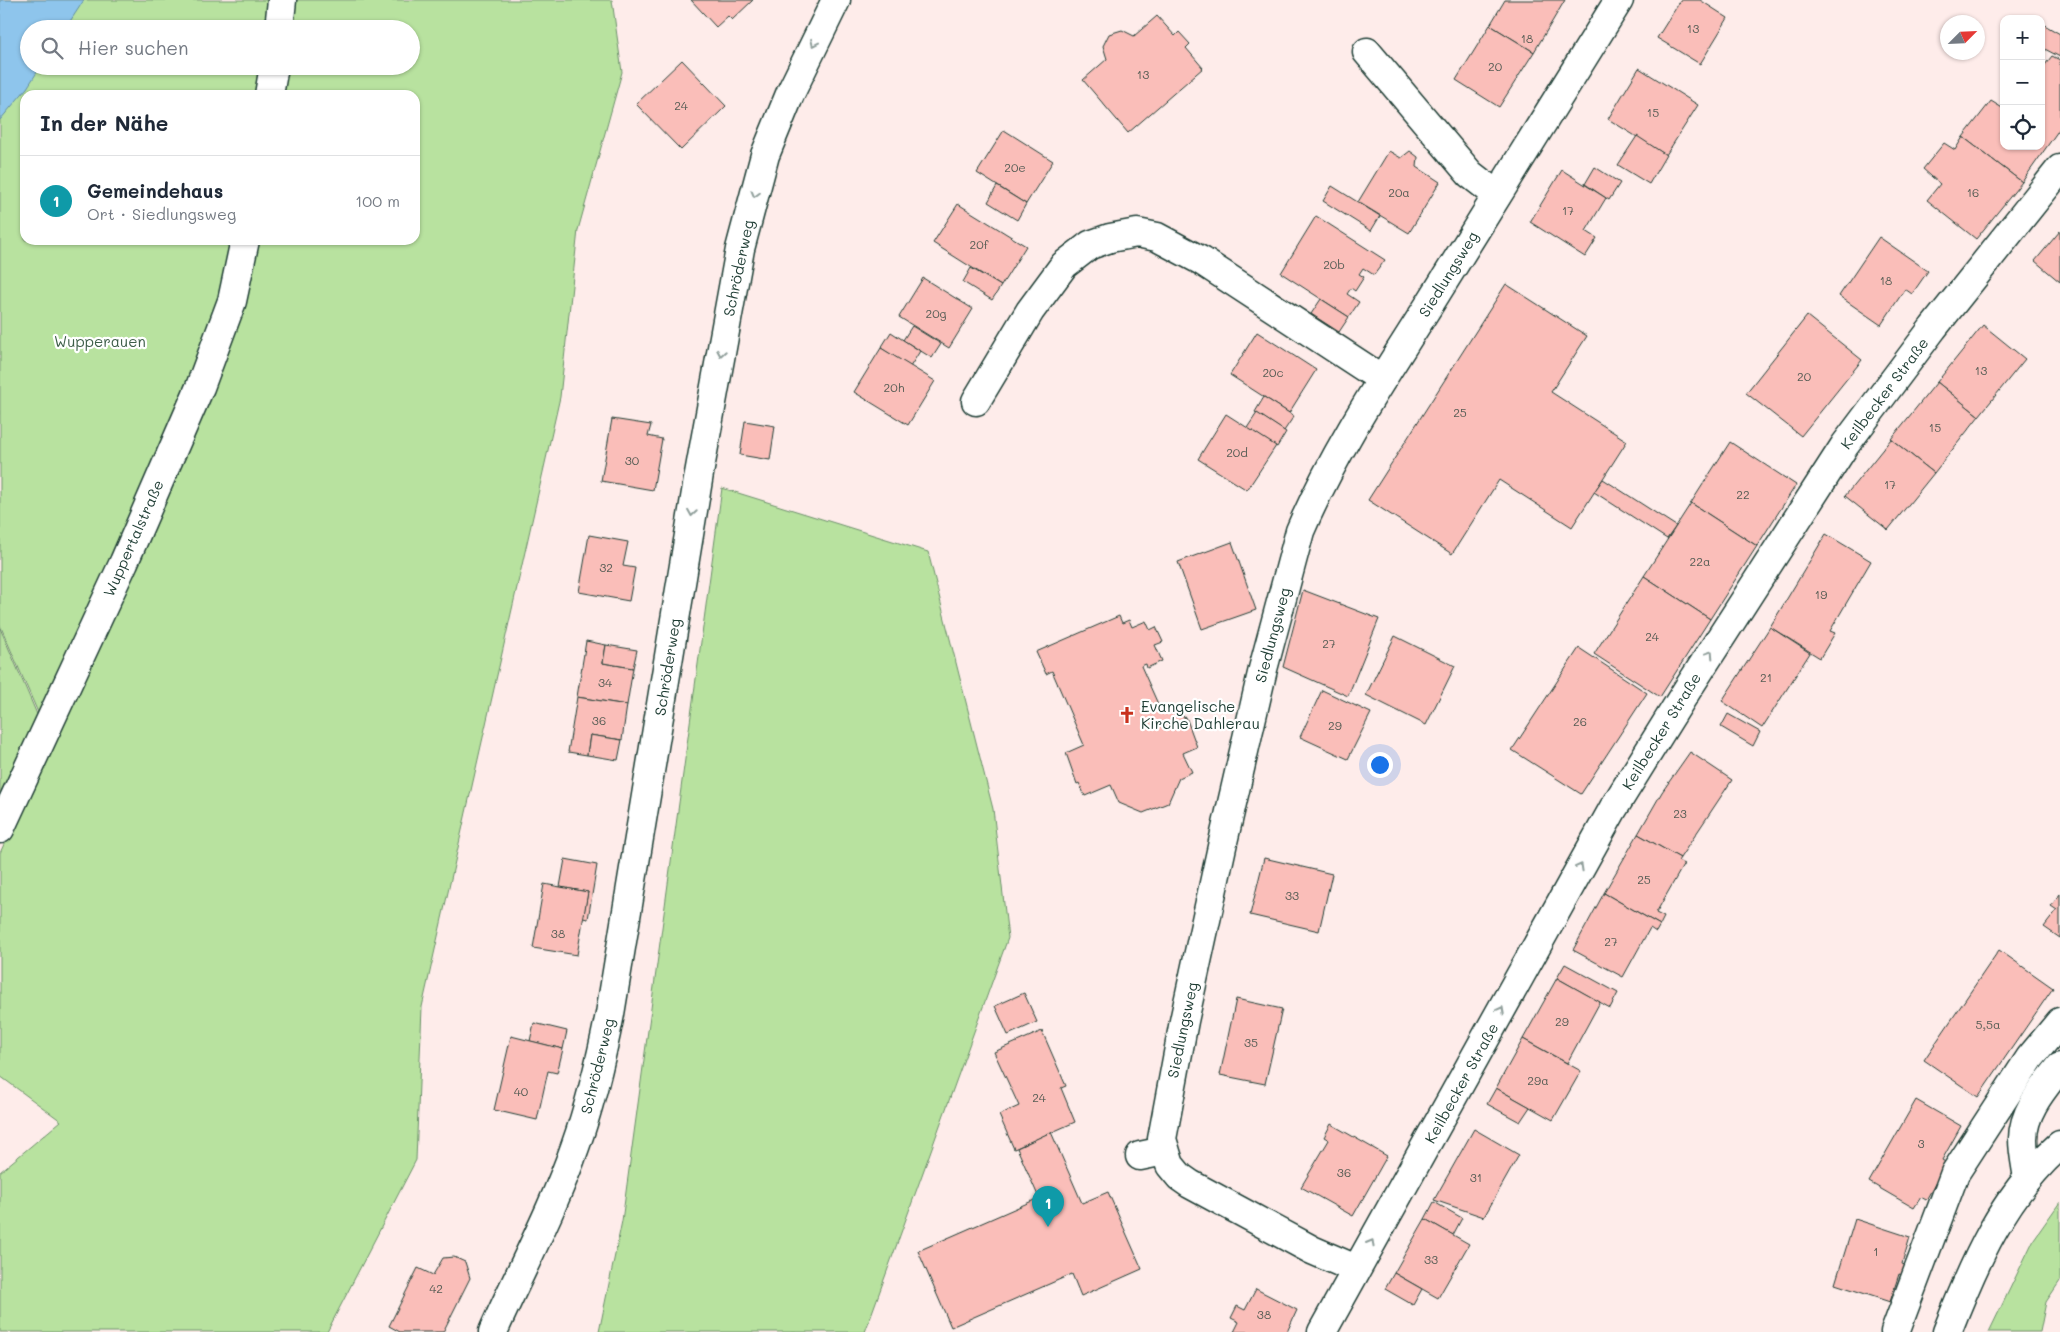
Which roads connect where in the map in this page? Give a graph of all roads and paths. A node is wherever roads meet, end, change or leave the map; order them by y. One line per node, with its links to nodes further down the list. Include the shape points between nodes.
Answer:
1 (282, 0): 4 (main road)
2 (836, 0): 19 (main road, Schröderweg, one-way to 19, via 790,94 765,155 740,248 700,464 598,1075 565,1172)
3 (1619, 0): 9 (main road, Siedlungsweg)
4 (280, 20)
5 (1366, 52): 9 (main road, via 1470,174)
6 (273, 75): 7 (main road)
7 (271, 90)
8 (2060, 169): 18 (main road, Keilbecker Straße, one-way to 8, via 1613,809 1765,569 1845,445)
9 (1497, 195): 11 (main road, Siedlungsweg)
10 (244, 245): 13 (main road, Wuppertalstraße, via 232,301 200,387 124,562)
11 (1382, 379): 12 (main road, via 1202,260 1157,237 1137,233 1090,245 1064,265 1030,311); 18 (main road, Siedlungsweg, via 1330,467 1300,531 1261,678 1162,1128 1152,1153 1190,1184 1312,1250)
12 (976, 400)
13 (0, 829)
14 (2060, 1022): 21 (main road, via 2030,1058 1955,1173)
15 (2060, 1067): 17 (main road, via 2033,1103 2026,1120 2023,1138)
16 (2060, 1145): 17 (main road)
17 (2028, 1178): 22 (main road, via 1981,1249)
18 (1356, 1269): 20 (main road, Keilbecker Straße)
19 (493, 1332)
20 (1322, 1332)
21 (1895, 1332)
22 (1946, 1332)

